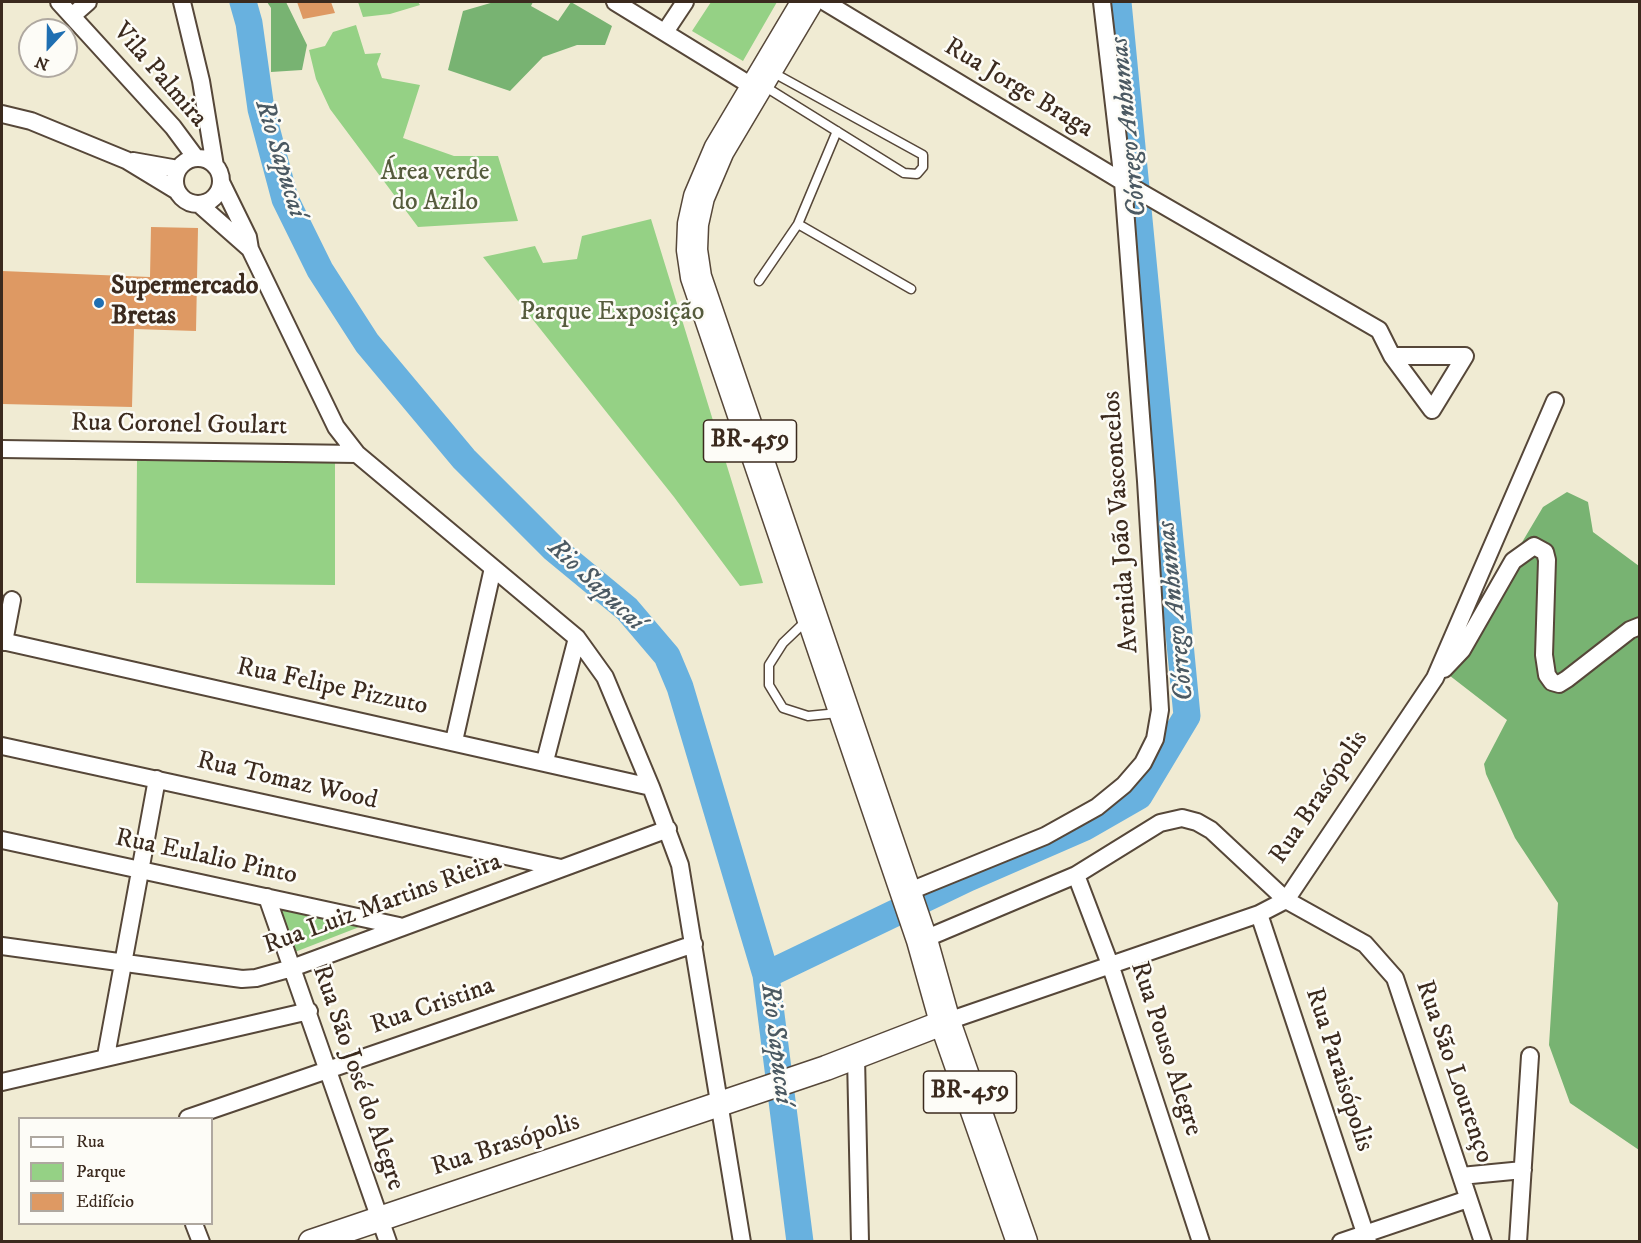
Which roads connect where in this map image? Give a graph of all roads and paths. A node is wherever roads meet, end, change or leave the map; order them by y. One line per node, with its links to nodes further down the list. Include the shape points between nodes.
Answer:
1 (59, 2): 10 (street, Vila Palmira)
2 (88, 2): 10 (street)
3 (182, 2): 17 (street, via 201,81)
4 (615, 2): 9 (street)
5 (685, 2): 11 (street)
6 (807, 2): 12 (highway, BR-459)
7 (825, 2): 20 (street, Rua Jorge Braga)
8 (1102, 2): 20 (street, Avenida João Vasconcelos)
9 (642, 8): 11 (street)
10 (72, 16): 15 (street, Vila Palmira, via 173,127)
11 (665, 32): 12 (street)
12 (760, 80): 14 (lane); 14 (lane, via 802,91 923,155 923,167 916,174 904,173); 33 (highway, BR-459, via 719,150 699,197 692,250 706,312)
13 (2, 114): 16 (street, via 31,121)
14 (837, 131): 23 (lane)
15 (196, 158): 17 (street); 18 (street)
16 (126, 160): 18 (street); 21 (street)
17 (215, 166): 19 (street)
18 (178, 169): 21 (street)
19 (221, 182): 22 (street, via 212,200); 24 (street)
20 (1125, 183): 27 (street, Rua Jorge Braga, via 1379,330); 52 (street, Avenida João Vasconcelos, via 1160,710 1155,739 1143,763 1097,807)
21 (177, 191): 22 (street, via 189,202)
22 (199, 204): 24 (street)
23 (798, 224): 25 (lane); 26 (lane)
24 (250, 249): 30 (street, via 336,427)
25 (759, 281)
26 (911, 289)
27 (1392, 356)
28 (1555, 400): 37 (street, Rua Brasópolis)
29 (2, 449): 30 (street, Rua Coronel Goulart)
30 (357, 454): 31 (street)
31 (493, 568): 35 (street); 39 (street)
32 (12, 600): 36 (street)
33 (811, 616): 38 (highway, BR-459); 38 (lane, via 783,643 770,665 769,686 783,708 808,716)
34 (1640, 626): 37 (street, via 1614,641 1567,679 1559,684 1552,682 1544,655 1547,560 1545,552 1534,546 1513,561 1462,650)
35 (577, 638): 41 (street); 43 (street, via 605,677)
36 (3, 642): 39 (street, Rua Felipe Pizzuto)
37 (1435, 678): 50 (street, Rua Brasópolis)
38 (843, 712): 52 (highway, BR-459)
39 (454, 741): 41 (street, Rua Felipe Pizzuto)
40 (2, 746): 42 (street, Rua Tomaz Wood)
41 (545, 761): 43 (street, Rua Felipe Pizzuto)
42 (157, 779): 46 (street, Rua Tomaz Wood); 47 (street)
43 (651, 787): 44 (street)
44 (668, 829): 46 (street, Rua Luiz Martins Rieira); 54 (street, via 680,866)
45 (2, 840): 47 (street, Rua Eulalio Pinto)
46 (562, 869): 53 (street, Rua Luiz Martins Rieira)
47 (139, 870): 49 (street, Rua Eulalio Pinto); 56 (street)
48 (1076, 875): 50 (street, Rua São Lourenço, via 1160,823 1182,818 1211,830); 52 (street, Rua São Lourenço); 57 (street, Rua Pouso Alegre)
49 (267, 897): 53 (street, Rua Eulalio Pinto); 58 (street, Rua São José do Alegre)
50 (1286, 900): 51 (street, Rua Brasópolis); 69 (street, Rua São Lourenço, via 1365,944 1395,978)
51 (1259, 914): 57 (street, Rua Brasópolis); 73 (street, Rua Paraisópolis)
52 (913, 916): 60 (highway, BR-459)
53 (400, 926): 58 (street, Rua Luiz Martins Rieira)
54 (694, 944): 64 (street, Rua Cristina); 66 (street)
55 (2, 946): 56 (street, Rua Luiz Martins Rieira)
56 (124, 961): 58 (street, Rua Luiz Martins Rieira, via 242,979); 61 (street)
57 (1111, 967): 60 (street, Rua Brasópolis); 80 (street, Rua Pouso Alegre)
58 (292, 968): 59 (street, Rua São José do Alegre)
59 (309, 1011): 61 (street); 64 (street, Rua São José do Alegre)
60 (945, 1022): 63 (street, Rua Brasópolis); 79 (highway, BR-459)
61 (106, 1056): 65 (street)
62 (1530, 1056): 68 (street)
63 (856, 1057): 66 (street, Rua Brasópolis); 78 (street)
64 (327, 1070): 67 (street, Rua Cristina); 71 (street, Rua São José do Alegre)
65 (2, 1082)
66 (719, 1103): 71 (street, Rua Brasópolis); 77 (street)
67 (194, 1117)
68 (1523, 1170): 69 (street); 83 (street)
69 (1461, 1176): 70 (street, Rua São Lourenço)
70 (1468, 1199): 73 (street); 82 (street, Rua São Lourenço)
71 (380, 1218): 75 (street, Rua Brasópolis); 76 (street, Rua São José do Alegre)
72 (194, 1225): 74 (street)
73 (1367, 1238): 81 (street)
74 (201, 1242)
75 (311, 1242)
76 (388, 1242)
77 (742, 1242)
78 (860, 1242)
79 (1022, 1242)
80 (1201, 1242)
81 (1341, 1242)
82 (1483, 1242)
83 (1518, 1242)

